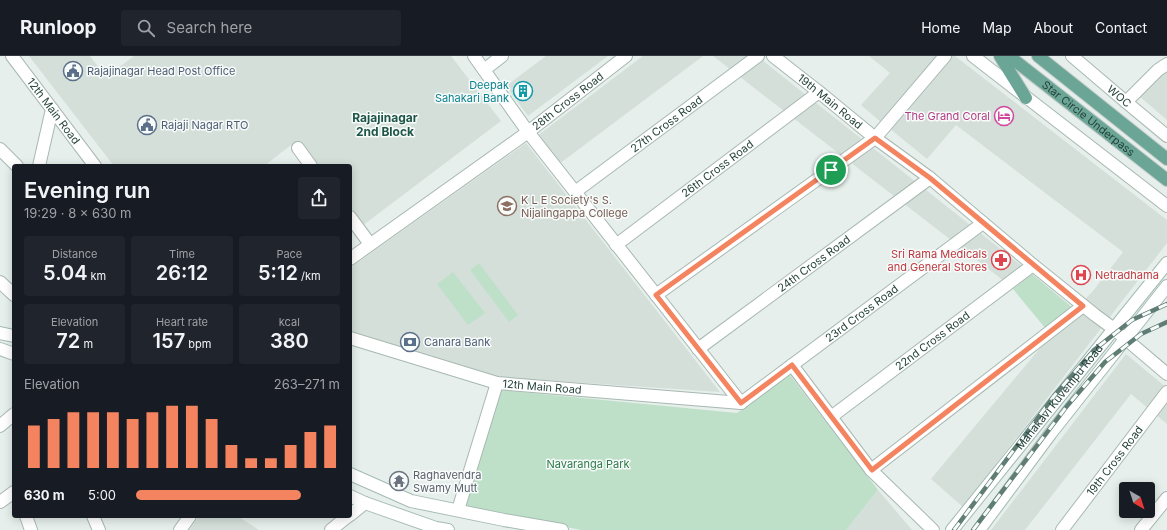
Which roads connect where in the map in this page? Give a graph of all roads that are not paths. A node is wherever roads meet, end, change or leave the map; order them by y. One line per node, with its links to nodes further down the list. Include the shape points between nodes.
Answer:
1 (12, 56): 18 (street, 12th Main Road)
2 (474, 56): 14 (street)
3 (502, 56): 14 (street)
4 (626, 56): 19 (street, 28th Cross Road)
5 (758, 56): 31 (street, 27th Cross Road)
6 (773, 56): 15 (street, 19th Main Road)
7 (945, 56): 21 (street)
8 (972, 56): 16 (street)
9 (1000, 56): 16 (main road)
10 (1009, 56): 30 (main road, Star Circle Underpass)
11 (1038, 56): 24 (main road, Star Circle Underpass)
12 (1079, 58): 17 (street, WOC)
13 (1167, 64): 17 (street)
14 (484, 70): 19 (street)
15 (819, 92): 21 (street, 19th Main Road); 36 (street, 26th Cross Road)
16 (1026, 98): 32 (street)
17 (1126, 102): 20 (street, WOC)
18 (52, 110): 26 (street); 27 (street, 12th Main Road)
19 (528, 132): 31 (street); 35 (street, 28th Cross Road)
20 (1167, 136)
21 (875, 138): 29 (street, 19th Main Road); 43 (street)
22 (298, 148): 28 (street)
23 (0, 150): 25 (street)
24 (1167, 159)
25 (15, 164)
26 (39, 164)
27 (93, 164)
28 (310, 164)
29 (930, 178): 34 (street, 19th Main Road); 51 (street, 24th Cross Road)
30 (1167, 180)
31 (576, 192): 36 (street)
32 (1167, 206)
33 (352, 220): 35 (street)
34 (983, 223): 39 (street, 19th Main Road); 53 (street, 23rd Cross Road)
35 (370, 244): 37 (street, 28th Cross Road)
36 (616, 245): 43 (street)
37 (352, 258)
38 (1167, 264): 45 (street, Mahakavi Kuvempu Road)
39 (1033, 265): 44 (street, 19th Main Road); 59 (street, 22nd Cross Road)
40 (0, 282): 42 (street)
41 (1167, 286): 48 (street, Mahakavi Kuvempu Road)
42 (12, 293)
43 (656, 295): 51 (street)
44 (1083, 306): 45 (street, 19th Main Road); 61 (street)
45 (1114, 329): 48 (street, 19th Main Road); 82 (street, Mahakavi Kuvempu Road)
46 (0, 333): 47 (street)
47 (12, 334)
48 (1125, 338): 54 (street, 19th Main Road); 83 (street, Mahakavi Kuvempu Road)
49 (352, 339): 55 (street, 12th Main Road)
50 (0, 349): 52 (street)
51 (698, 349): 57 (street)
52 (12, 353)
53 (792, 365): 57 (street, 23rd Cross Road); 59 (street)
54 (1167, 374)
55 (496, 383): 57 (street, 12th Main Road); 68 (street)
56 (1167, 392): 84 (street, 19th Cross Road)
57 (741, 403)
58 (12, 416): 60 (street)
59 (831, 417): 61 (street)
60 (0, 426)
61 (872, 470): 81 (street)
62 (352, 475): 68 (street, via 411,501)
63 (12, 493): 66 (street)
64 (352, 497): 67 (street)
65 (1167, 498): 85 (street)
66 (0, 502)
67 (365, 503): 69 (street); 74 (street)
68 (458, 510): 80 (street)
69 (352, 513)
70 (27, 518): 75 (street)
71 (94, 518): 76 (street)
72 (189, 518): 77 (street)
73 (345, 518): 78 (street)
74 (434, 529): 79 (street)
75 (32, 530)
76 (99, 530)
77 (180, 530)
78 (331, 530)
79 (448, 530)
80 (562, 530)
81 (933, 530)
82 (952, 530)
83 (979, 530)
84 (1062, 530)
85 (1141, 530)

